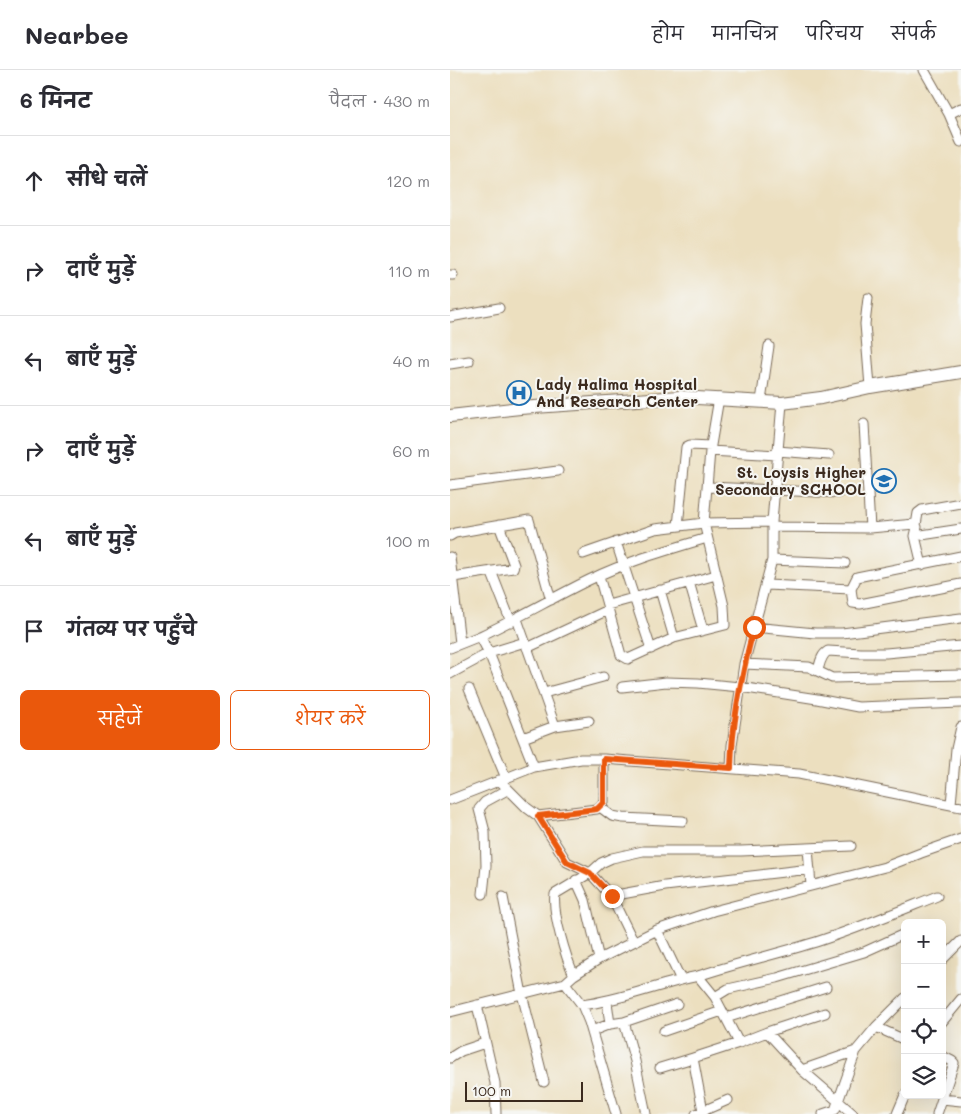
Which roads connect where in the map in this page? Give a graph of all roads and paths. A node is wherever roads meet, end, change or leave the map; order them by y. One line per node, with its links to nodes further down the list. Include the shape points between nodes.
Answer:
1 (924, 70): 3 (street)
2 (961, 108): 3 (street)
3 (949, 114): 4 (street)
4 (961, 142)
5 (868, 298): 12 (street, via 866,324)
6 (499, 308): 7 (street)
7 (450, 317)
8 (769, 346): 14 (street)
9 (469, 361): 10 (street)
10 (450, 364)
11 (961, 372): 12 (main road)
12 (870, 387): 15 (main road)
13 (719, 398): 14 (main road); 16 (main road, via 662,398); 18 (street)
14 (761, 401): 15 (main road)
15 (782, 403): 19 (street)
16 (450, 416)
17 (864, 424): 32 (street)
18 (711, 448): 19 (street); 23 (street); 31 (street, via 686,447)
19 (777, 453): 20 (street); 24 (street)
20 (829, 455)
21 (558, 471): 22 (street)
22 (450, 485)
23 (708, 487): 24 (street); 27 (street)
24 (774, 490): 25 (street); 29 (street)
25 (839, 493)
26 (961, 504): 30 (street, via 922,510 918,512)
27 (704, 523): 29 (street); 31 (street); 36 (street)
28 (499, 525): 34 (street, via 455,532); 45 (street, via 514,566); 55 (street, via 523,520 531,522)
29 (772, 525): 32 (street); 41 (street)
30 (916, 525): 32 (street); 35 (street)
31 (678, 526): 37 (street, via 655,529)
32 (870, 528)
33 (961, 529): 35 (street)
34 (450, 536)
35 (915, 536): 43 (street)
36 (707, 538): 44 (street); 46 (street)
37 (616, 542): 38 (street); 44 (street)
38 (583, 554)
39 (961, 556): 43 (street)
40 (450, 557): 47 (street)
41 (772, 560): 42 (street); 51 (street)
42 (845, 563)
43 (922, 565): 52 (street, via 857,577)
44 (624, 566): 48 (street); 54 (street)
45 (491, 571): 47 (street); 58 (street)
46 (716, 575): 49 (street); 60 (street, via 725,625)
47 (452, 576): 63 (street)
48 (599, 576): 55 (street); 56 (street)
49 (689, 582): 53 (street); 60 (street)
50 (961, 584): 52 (street, via 860,604 853,603)
51 (767, 585): 52 (street); 59 (street)
52 (851, 589)
53 (660, 590): 54 (street); 62 (street)
54 (633, 598): 56 (street); 67 (street)
55 (551, 600): 58 (street)
56 (608, 608): 64 (street); 67 (street, via 621,655 630,659)
57 (961, 618): 59 (street, via 842,632 815,633)
58 (514, 620): 61 (street); 64 (street)
59 (754, 627): 69 (street)
60 (704, 630): 62 (street)
61 (480, 636): 63 (street); 68 (street)
62 (674, 638): 67 (street)
63 (460, 644): 66 (street)
64 (526, 645): 68 (street); 77 (street)
65 (961, 646): 70 (street, via 879,653 828,651 824,653)
66 (450, 648)
67 (651, 649)
68 (490, 653): 71 (street); 82 (street)
69 (744, 664): 70 (street); 75 (street)
70 (818, 670): 72 (street, via 832,678)
71 (450, 674)
72 (961, 675)
73 (603, 677): 77 (street)
74 (622, 687): 75 (street, via 666,682)
75 (740, 687): 78 (street, via 858,707); 85 (street)
76 (469, 689): 86 (street)
77 (544, 693): 80 (street)
78 (961, 703)
79 (589, 721): 80 (street)
80 (555, 726): 82 (street)
81 (961, 727): 89 (street)
82 (524, 738): 84 (street)
83 (604, 759): 84 (street, via 581,759); 85 (street); 90 (street, via 604,802)
84 (534, 767): 86 (street)
85 (731, 768): 89 (street, via 799,774)
86 (503, 779): 87 (street); 88 (street)
87 (507, 790): 92 (street); 101 (street, via 479,809 485,839)
88 (450, 800)
89 (951, 804): 91 (street)
90 (600, 807): 92 (street); 93 (street, via 612,816 623,818)
91 (961, 807)
92 (538, 816): 98 (street, via 567,862)
93 (683, 821)
94 (961, 839): 100 (street, via 885,867)
95 (851, 846): 96 (street)
96 (808, 848): 97 (street); 98 (street, via 643,851 612,858 600,863)
97 (810, 869): 100 (street); 102 (street, via 664,886)
98 (590, 873): 99 (street); 102 (street)
99 (576, 880): 110 (street, via 585,900); 111 (street, via 555,894 554,902)
100 (812, 886): 105 (street, via 713,911)
101 (483, 894)
102 (612, 896): 107 (street)
103 (938, 896): 112 (street, via 816,942)
104 (503, 897): 116 (street)
105 (657, 930): 107 (street); 113 (street)
106 (901, 935): 117 (street, via 864,952 728,990)
107 (633, 941): 110 (street)
108 (961, 941): 109 (street)
109 (946, 956)
110 (599, 959): 111 (street)
111 (574, 976): 114 (street)
112 (698, 976): 113 (street); 117 (street)
113 (681, 980): 119 (street)
114 (565, 983): 116 (street); 123 (street)
115 (826, 987): 126 (street)
116 (522, 994): 122 (street); 143 (street)
117 (715, 997): 126 (street)
118 (961, 999): 127 (street)
119 (607, 1002): 123 (street); 129 (street)
120 (901, 1002): 130 (street)
121 (677, 1004): 128 (street)
122 (477, 1005): 124 (street); 135 (street)
123 (582, 1005): 131 (street)
124 (450, 1012)
125 (825, 1013): 133 (street)
126 (724, 1014): 132 (street); 136 (street)
127 (946, 1017)
128 (624, 1022): 129 (street); 153 (street)
129 (610, 1024): 131 (street)
130 (876, 1027): 134 (street); 137 (street)
131 (592, 1031): 152 (street)
132 (664, 1031)
133 (767, 1032): 136 (street); 142 (street)
134 (901, 1038)
135 (485, 1043): 138 (street); 151 (street, via 495,1083)
136 (739, 1043): 139 (street)
137 (856, 1051): 142 (street); 149 (street)
138 (450, 1058)
139 (693, 1058): 141 (street); 150 (street)
140 (946, 1058): 144 (street, via 954,1064)
141 (660, 1068)
142 (802, 1070): 149 (street)
143 (544, 1082)
144 (946, 1087)
145 (903, 1099): 156 (street)
146 (942, 1099): 148 (street); 157 (street)
147 (728, 1100): 150 (street)
148 (961, 1101)
149 (835, 1109): 154 (street); 155 (street)
150 (700, 1112)
151 (496, 1114)
152 (615, 1114)
153 (646, 1114)
154 (823, 1114)
155 (853, 1114)
156 (897, 1114)
157 (937, 1114)

